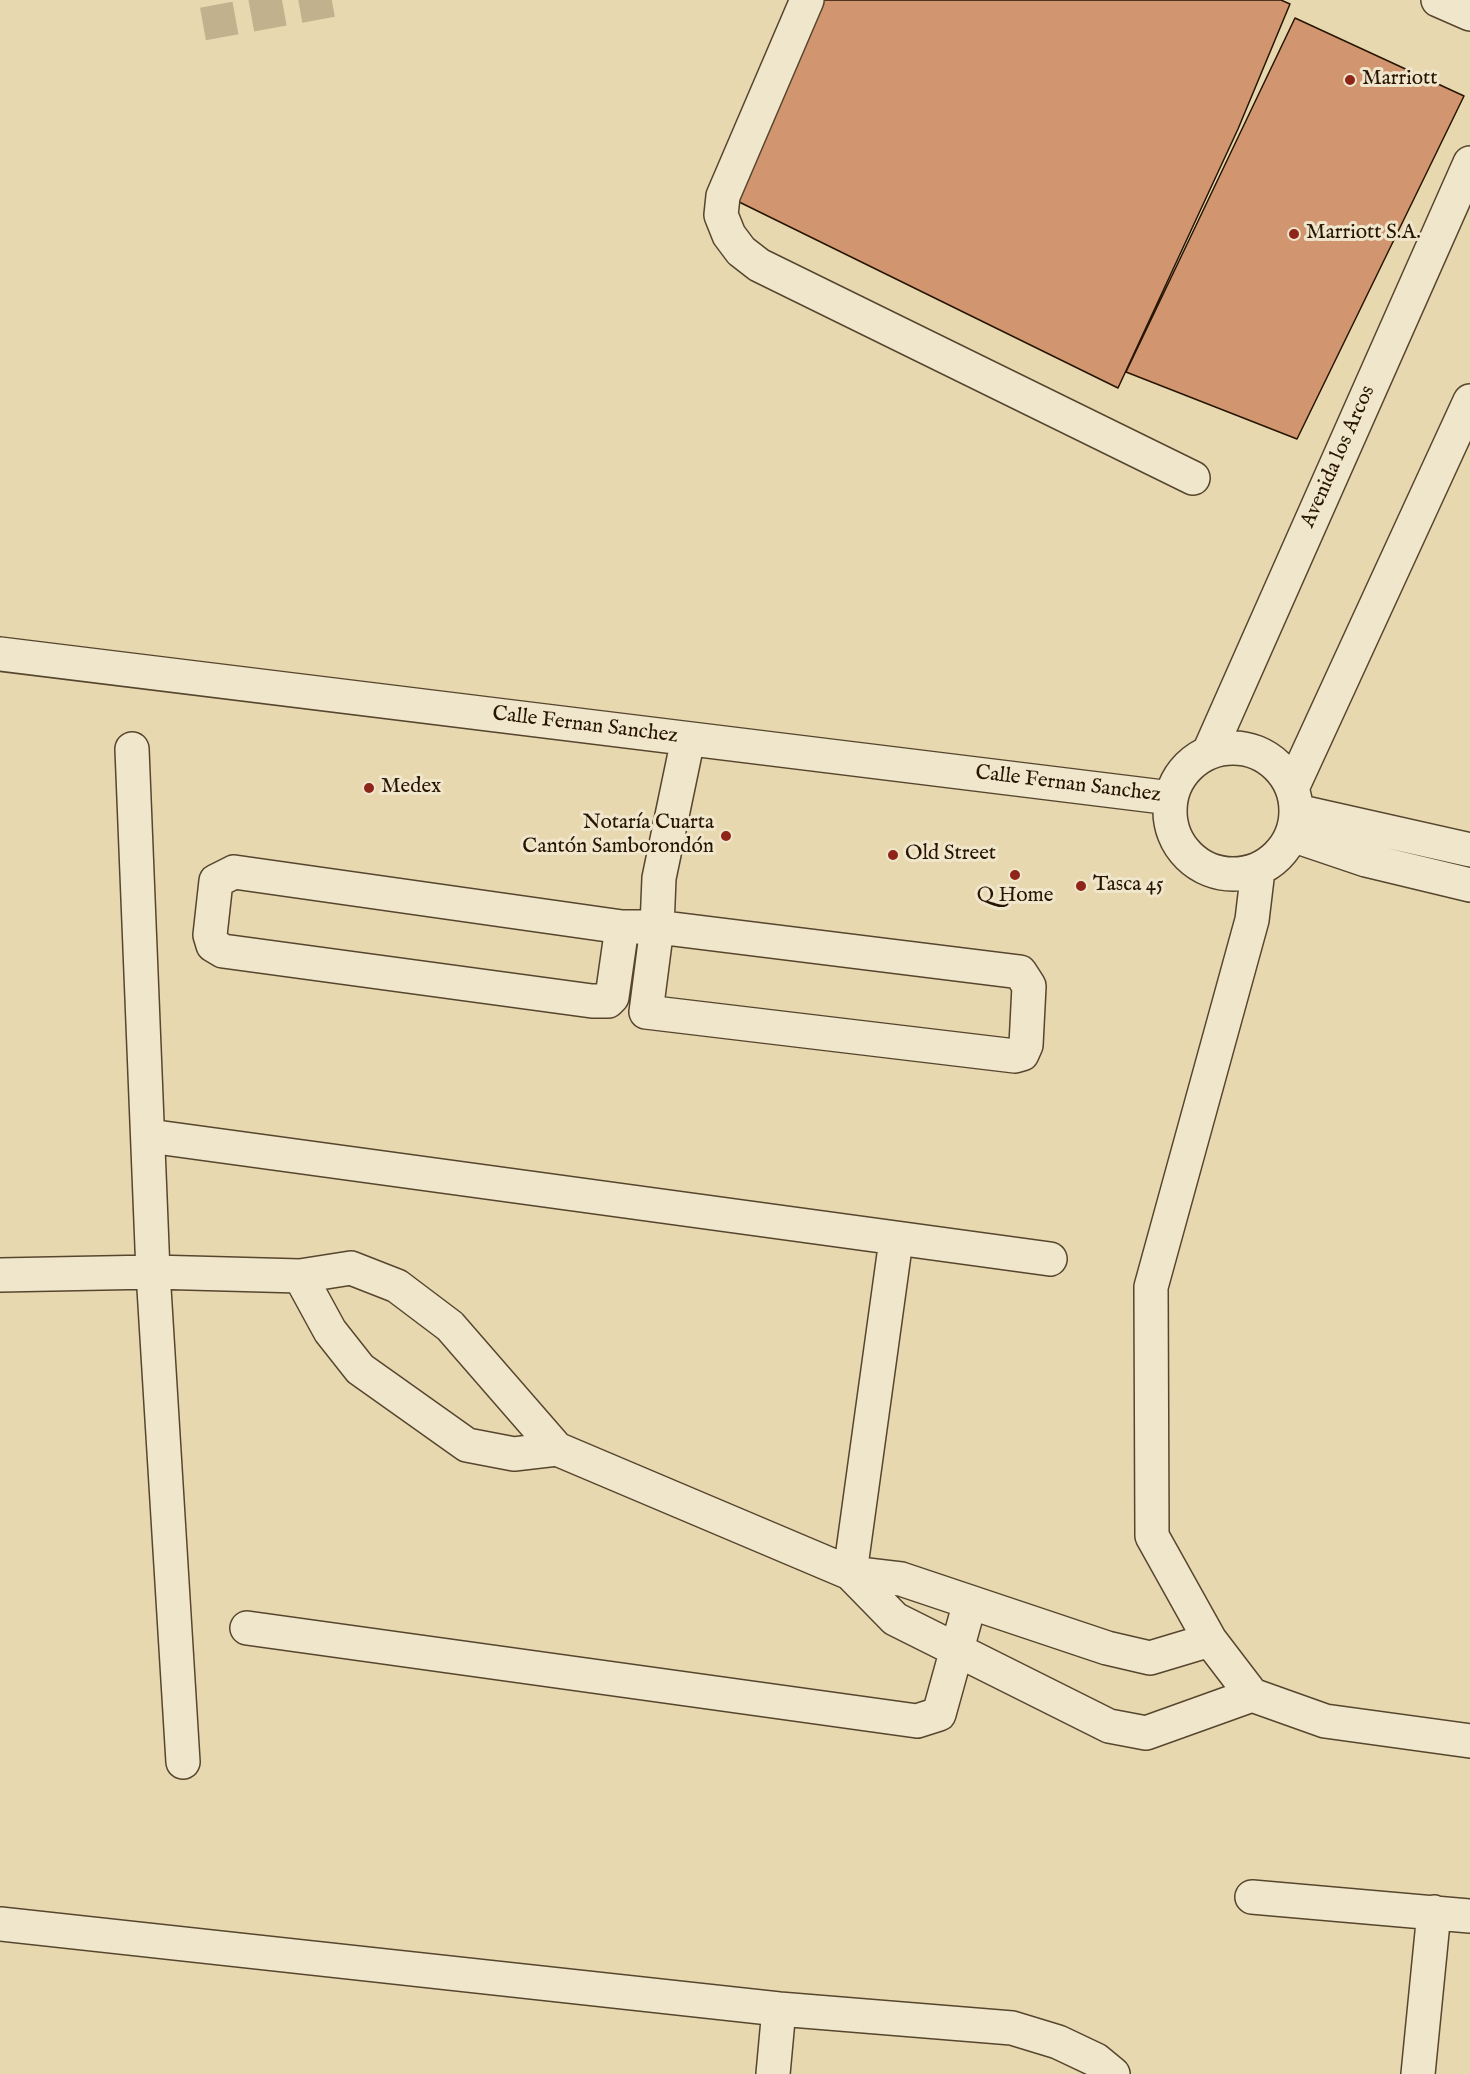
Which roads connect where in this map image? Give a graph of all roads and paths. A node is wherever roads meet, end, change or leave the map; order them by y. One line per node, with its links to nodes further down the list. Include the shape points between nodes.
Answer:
1 (807, 0): 6 (street, via 723,196 721,215 729,236 741,251 759,265)
2 (1438, 0): 3 (street)
3 (1470, 14)
4 (1470, 163): 10 (street, Avenida los Arcos)
5 (1470, 400): 12 (street)
6 (1192, 478)
7 (0, 654): 8 (street, Calle Fernan Sanchez)
8 (688, 739): 11 (street, Calle Fernan Sanchez); 17 (street, via 658,878)
9 (132, 749): 18 (street)
10 (1209, 752): 11 (street, via 1191,763 1178,779); 12 (street, via 1233,747 1258,752 1278,765)
11 (1171, 798): 14 (street, via 1170,821 1178,843 1193,861 1213,872 1236,875)
12 (1294, 810): 13 (street); 14 (street, via 1279,855); 15 (street, via 1366,860)
13 (1470, 850)
14 (1258, 870): 28 (street, via 1251,920 1150,1287 1152,1536)
15 (1470, 885)
16 (622, 927): 16 (street, via 234,872 216,880 210,935 213,945 223,951 602,1002 612,998); 17 (street)
17 (657, 927): 17 (street, via 646,1012 1015,1056 1022,1054 1026,1045 1029,986 1020,972)
18 (149, 1136): 19 (street); 21 (street)
19 (896, 1240): 20 (street); 25 (street)
20 (1050, 1259)
21 (153, 1272): 22 (street); 23 (street); 32 (street)
22 (0, 1275)
23 (300, 1276): 24 (street, via 351,1268 397,1286 450,1326); 24 (street, via 330,1330 360,1370 467,1445 514,1454)
24 (557, 1449): 25 (street)
25 (850, 1573): 26 (street, via 901,1579); 29 (street, via 896,1619)
26 (970, 1602): 28 (street, via 1107,1648 1150,1658); 29 (street)
27 (247, 1628): 29 (street, via 917,1721 939,1714)
28 (1210, 1640): 30 (street)
29 (956, 1650): 30 (street, via 1101,1722 1146,1733)
30 (1252, 1695): 31 (street, via 1325,1720)
31 (1470, 1741)
32 (183, 1762)
33 (1252, 1897): 34 (street)
34 (1434, 1912): 35 (street); 40 (street)
35 (1470, 1916)
36 (0, 1924): 37 (street)
37 (779, 2009): 38 (street); 39 (street, via 1012,2028 1058,2042 1096,2060)
38 (773, 2074)
39 (1113, 2074)
40 (1419, 2074)

